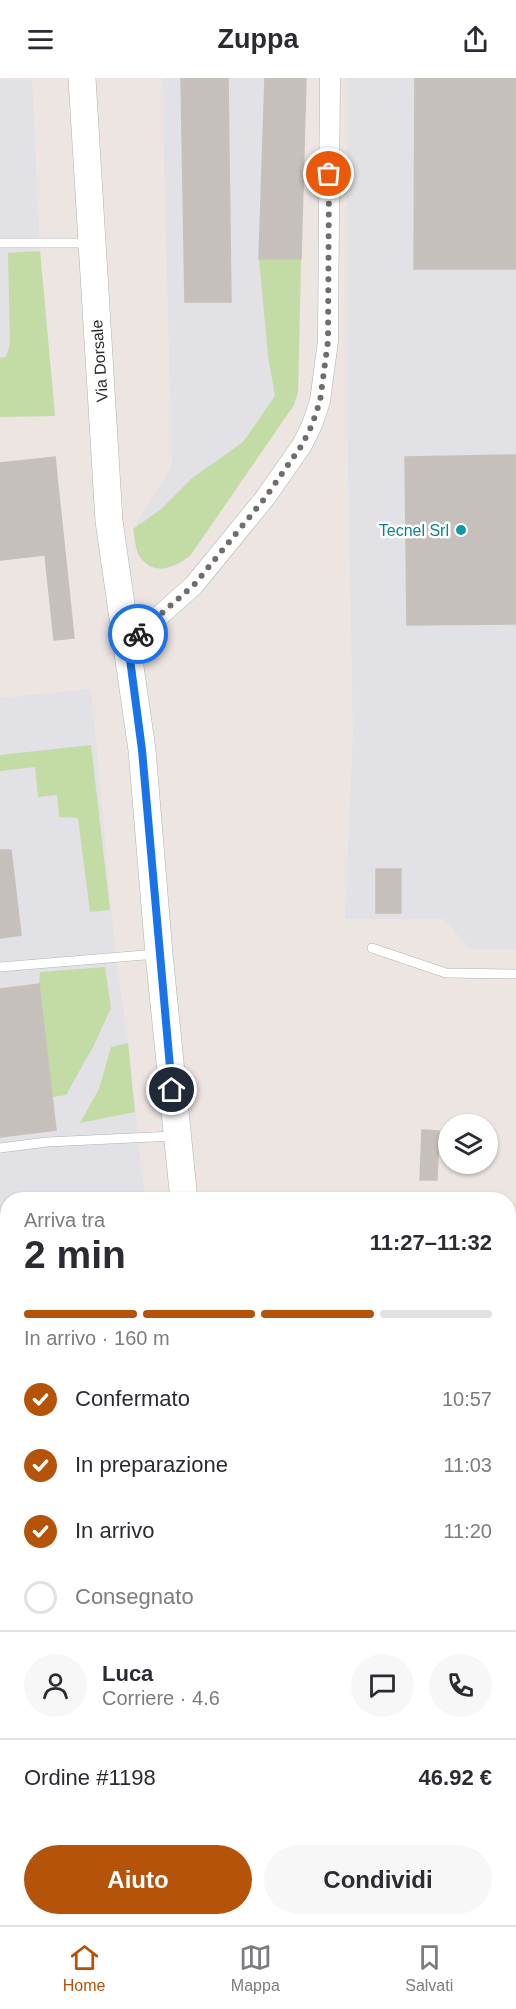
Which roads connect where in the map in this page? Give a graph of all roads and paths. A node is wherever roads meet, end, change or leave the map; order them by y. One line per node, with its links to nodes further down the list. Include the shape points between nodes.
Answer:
1 (82, 78): 4 (street, Via Dorsale)
2 (330, 78): 5 (street, via 328,341 320,401 312,425 265,498 194,585)
3 (0, 243): 4 (lane)
4 (92, 243): 5 (street, Via Dorsale, via 109,521)
5 (128, 644): 7 (street, Via Dorsale, via 142,750)
6 (372, 948): 9 (lane, via 446,973)
7 (159, 954): 8 (lane); 10 (street, Via Dorsale)
8 (0, 967)
9 (516, 974)
10 (177, 1136): 11 (lane); 12 (street, Via Dorsale)
11 (0, 1148)
12 (183, 1192)

